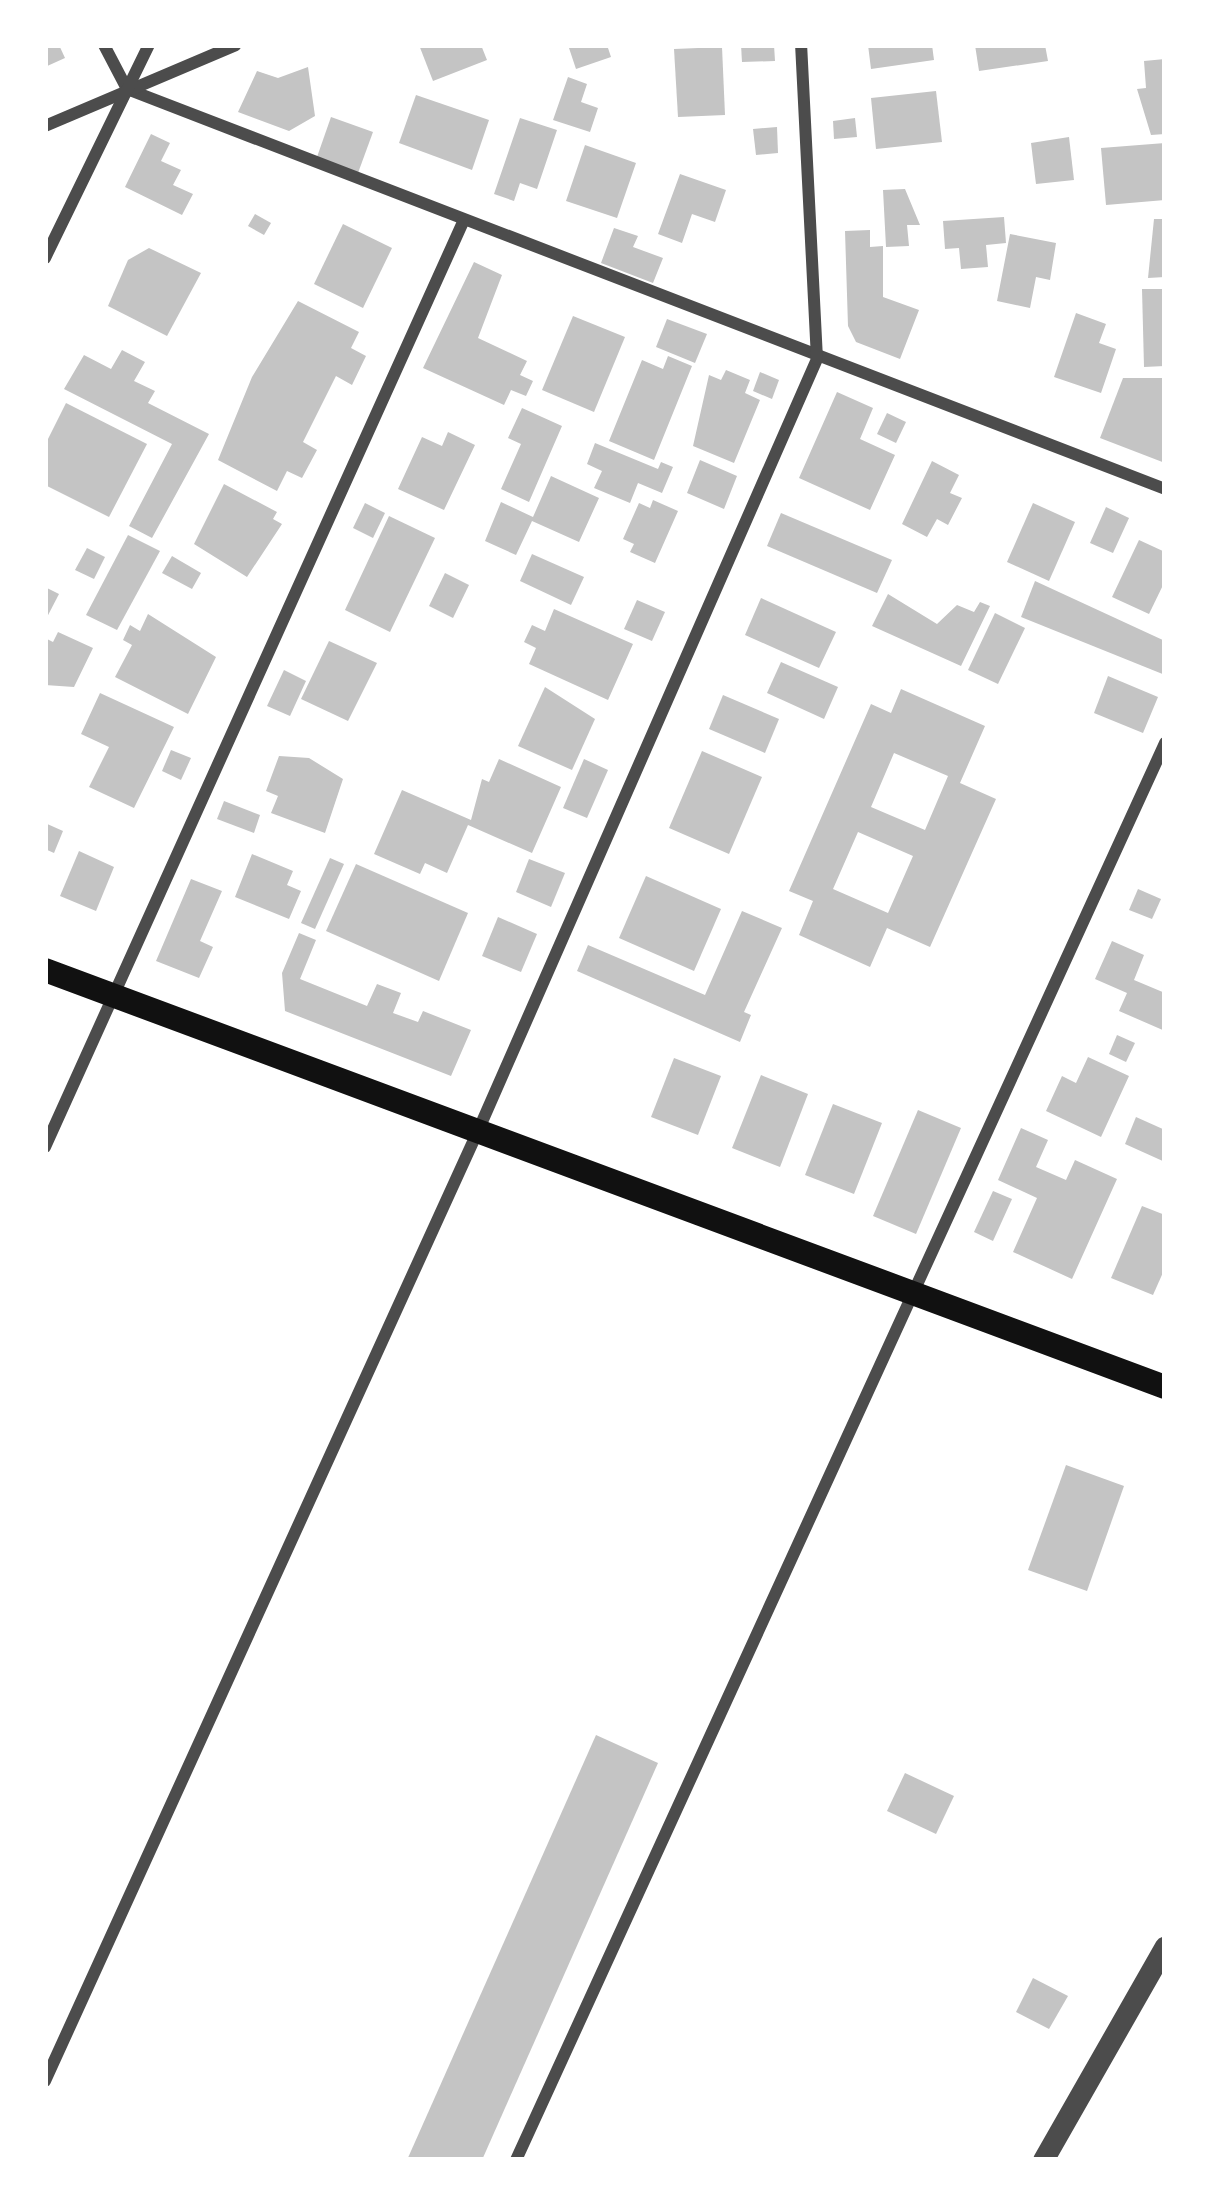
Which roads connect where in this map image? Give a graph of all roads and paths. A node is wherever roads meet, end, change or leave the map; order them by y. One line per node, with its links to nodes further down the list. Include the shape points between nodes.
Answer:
1 (104, 45): 5 (street)
2 (149, 45): 5 (street)
3 (236, 45): 5 (street)
4 (801, 45): 9 (street)
5 (127, 89): 6 (street); 7 (street); 8 (street)
6 (45, 126)
7 (463, 221): 9 (street); 13 (street)
8 (45, 258)
9 (817, 358): 10 (street); 14 (street)
10 (1165, 489)
11 (1165, 742): 16 (street)
12 (45, 970): 13 (main road)
13 (114, 994): 14 (main road); 15 (street)
14 (478, 1131): 16 (main road); 19 (street)
15 (45, 1147)
16 (911, 1295): 17 (main road); 20 (street, via 713,1744)
17 (1165, 1387)
18 (1165, 1946): 21 (street)
19 (45, 2081)
20 (516, 2160)
21 (1042, 2160)

